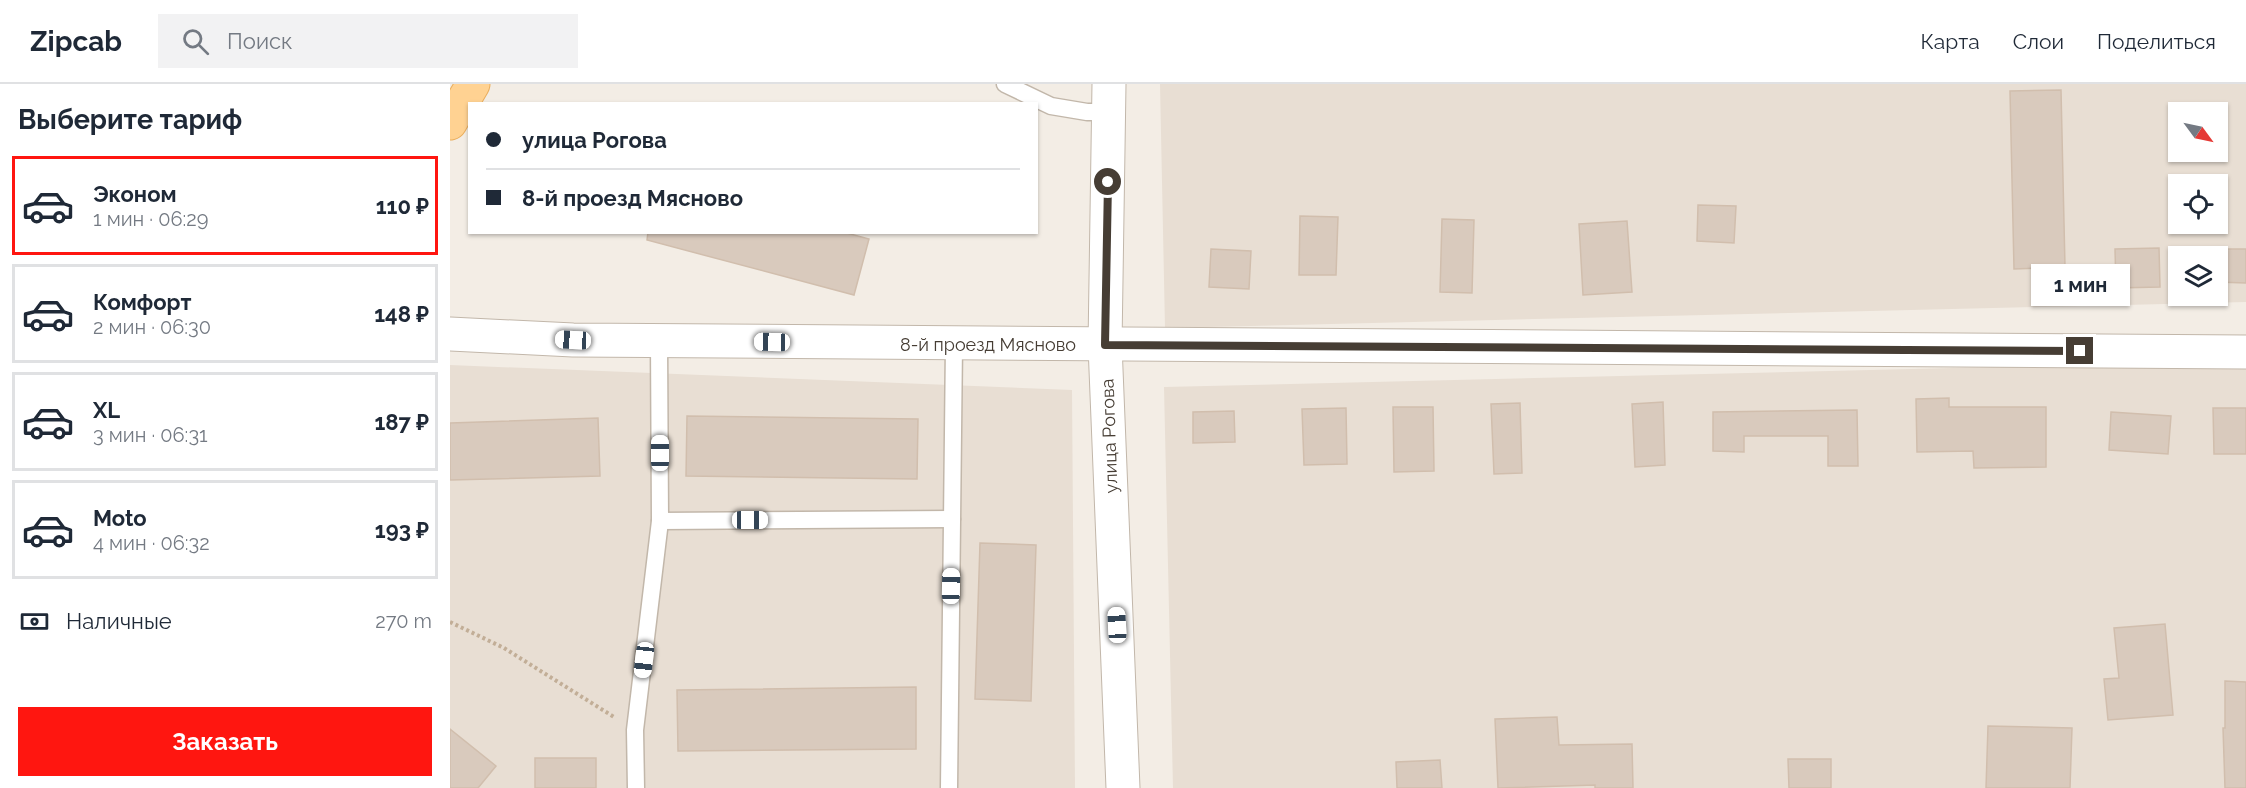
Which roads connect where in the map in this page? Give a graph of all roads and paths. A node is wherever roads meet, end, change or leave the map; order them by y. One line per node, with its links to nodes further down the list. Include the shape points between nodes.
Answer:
1 (473, 84): 4 (main road)
2 (1005, 84): 3 (lane, via 1051,106 1087,112)
3 (1109, 98): 8 (street, улица Рогова)
4 (450, 123)
5 (450, 334): 6 (street, 8-й проезд Мясново)
6 (659, 341): 7 (street, 8-й проезд Мясново); 11 (lane)
7 (954, 344): 8 (street, 8-й проезд Мясново); 10 (lane)
8 (1105, 345): 9 (street, 8-й проезд Мясново); 16 (street, улица Рогова)
9 (2246, 352)
10 (952, 519): 11 (lane); 15 (lane)
11 (660, 521): 13 (lane)
12 (450, 622): 13 (path, via 504,648)
13 (635, 730): 14 (lane)
14 (636, 788)
15 (949, 788)
16 (1123, 788)

